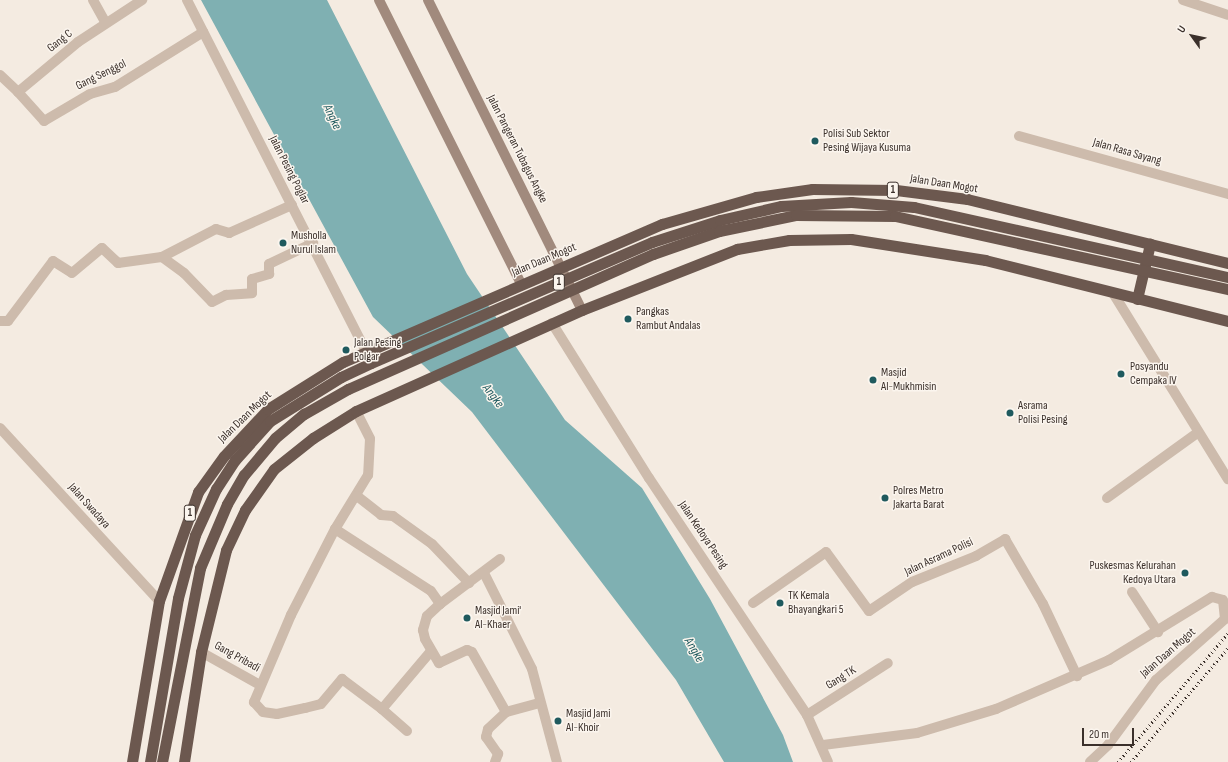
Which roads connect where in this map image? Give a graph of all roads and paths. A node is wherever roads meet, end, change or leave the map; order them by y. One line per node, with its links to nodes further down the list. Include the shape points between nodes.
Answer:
1 (93, 0): 8 (street)
2 (142, 0): 8 (street, Gang C)
3 (187, 0): 9 (street, Jalan Pesing Poglar)
4 (379, 0): 21 (main road)
5 (428, 0): 19 (main road, Jalan Pangeran Tubagus Angke)
6 (1183, 0): 7 (street)
7 (1228, 15)
8 (106, 23): 11 (street, Gang C)
9 (203, 32): 11 (street, Gang Senggol, via 114,86 90,94 44,121); 14 (street, Jalan Pesing Poglar)
10 (0, 75): 11 (street)
11 (18, 92)
12 (1019, 136): 13 (street, Jalan Rasa Sayang)
13 (1228, 194)
14 (292, 205): 15 (street, Jalan Pesing Poglar); 17 (street, via 229,233 216,229)
15 (312, 243): 17 (street, via 269,264 269,274 252,279 252,293 226,295 212,302 184,272); 29 (street, Jalan Pesing Poglar)
16 (1150, 244): 18 (highway, Jalan Daan Mogot / 1); 19 (highway, Jalan Daan Mogot / 1, via 967,199 896,190 812,189 756,197 710,209); 24 (highway)
17 (162, 257): 26 (street, via 118,263 102,248 71,274 55,261 8,321)
18 (1228, 263)
19 (562, 265): 21 (highway, Jalan Daan Mogot / 1); 25 (main road, Jalan Pangeran Tubagus Angke)
20 (1228, 277): 58 (highway, Jalan Daan Mogot / 1, bridge, via 914,207 850,202 781,206 720,220 652,242 371,363 341,377 270,421 236,460 216,489 195,535 178,598)
21 (521, 283): 29 (highway, Jalan Daan Mogot / 1)
22 (1228, 290): 59 (highway, 1, bridge, via 895,216 796,215 719,231 652,254 348,389 304,414 275,438 244,475 227,504 200,568)
23 (1113, 293): 24 (highway); 25 (highway, via 985,260 851,239 788,240 737,249); 32 (street)
24 (1137, 299): 27 (highway)
25 (582, 310): 28 (highway)
26 (0, 321)
27 (1228, 321)
28 (552, 323): 30 (highway); 54 (street, Jalan Kedoya Pesing, via 649,478)
29 (371, 350): 42 (highway, Jalan Daan Mogot / 1, via 302,385 268,410 224,456 198,492)
30 (356, 411): 34 (street, via 370,439 371,466); 47 (highway, via 313,438 274,469 245,510 226,550)
31 (0, 428): 42 (street, Jalan Swadaya)
32 (1197, 434): 33 (street); 35 (street)
33 (1228, 479)
34 (357, 496): 36 (street); 39 (street, via 381,515 393,516 426,540)
35 (1107, 498)
36 (335, 529): 44 (street, via 431,591); 50 (street)
37 (500, 559): 38 (street)
38 (484, 573): 39 (street); 51 (street, via 525,650 541,692)
39 (469, 583): 44 (street)
40 (1132, 592): 45 (street)
41 (1225, 597): 45 (street, via 1212,597); 64 (street, Jalan Daan Mogot, via 1225,619 1156,680 1108,745)
42 (159, 601): 57 (highway, Jalan Daan Mogot / 1)
43 (754, 603): 49 (street, Jalan Asrama Polisi, via 826,552 869,611 912,582 976,556 1004,539 1043,604)
44 (440, 604): 46 (street, via 425,621 425,640)
45 (1158, 632): 49 (street)
46 (431, 651): 52 (street); 53 (street, via 439,663 470,651)
47 (201, 652): 50 (street, Gang Pribadi); 60 (highway)
48 (888, 664): 54 (street, Gang TK)
49 (1077, 676): 56 (street, via 996,709 917,733)
50 (260, 685): 52 (street, via 254,702 264,712 276,714 321,704 342,679)
51 (539, 703): 53 (street); 62 (street)
52 (382, 709): 55 (street)
53 (506, 712): 61 (street, via 486,733 498,754)
54 (807, 715): 56 (street, Jalan Kedoya Pesing)
55 (407, 732)
56 (823, 745): 63 (street, Jalan Kedoya Pesing)
57 (132, 762)
58 (150, 762)
59 (162, 762)
60 (184, 762)
61 (495, 762)
62 (557, 762)
63 (828, 762)
64 (1090, 762)

